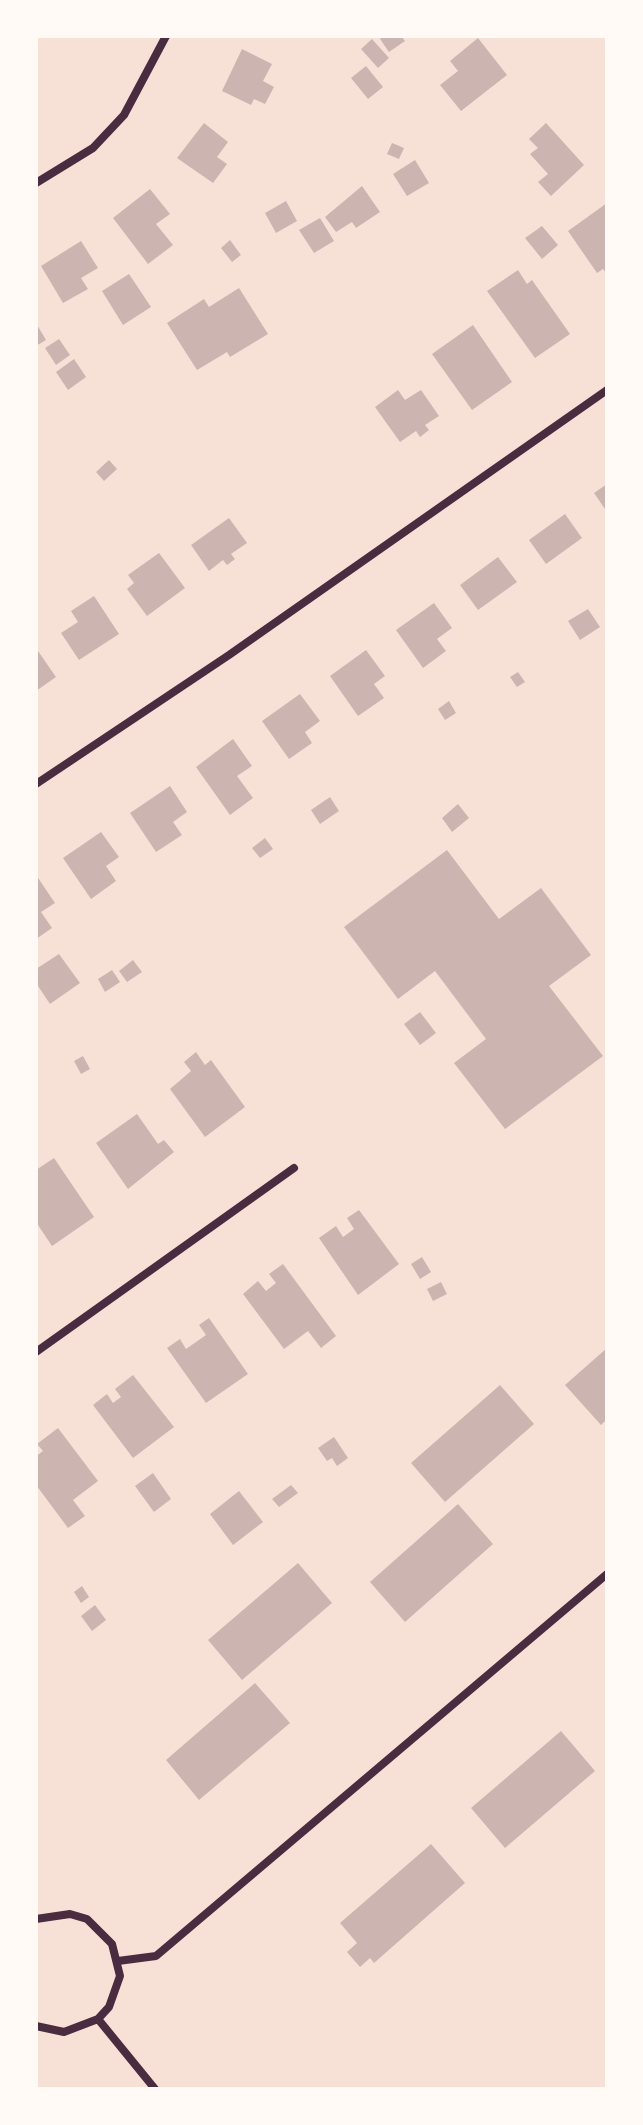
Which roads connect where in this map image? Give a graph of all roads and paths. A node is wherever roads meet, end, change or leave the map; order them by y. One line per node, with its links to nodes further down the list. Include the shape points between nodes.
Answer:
1 (166, 36): 2 (street, via 124,115 93,148)
2 (36, 183)
3 (607, 390): 4 (street)
4 (36, 784)
5 (294, 1168): 6 (street)
6 (36, 1352)
7 (607, 1574): 9 (street, via 156,1956)
8 (36, 1919): 9 (street, via 70,1914 87,1919 112,1944)
9 (118, 1961): 10 (street, via 116,1992)
10 (98, 2019): 11 (street, via 64,2032); 12 (street)
11 (36, 2026)
12 (155, 2089)

